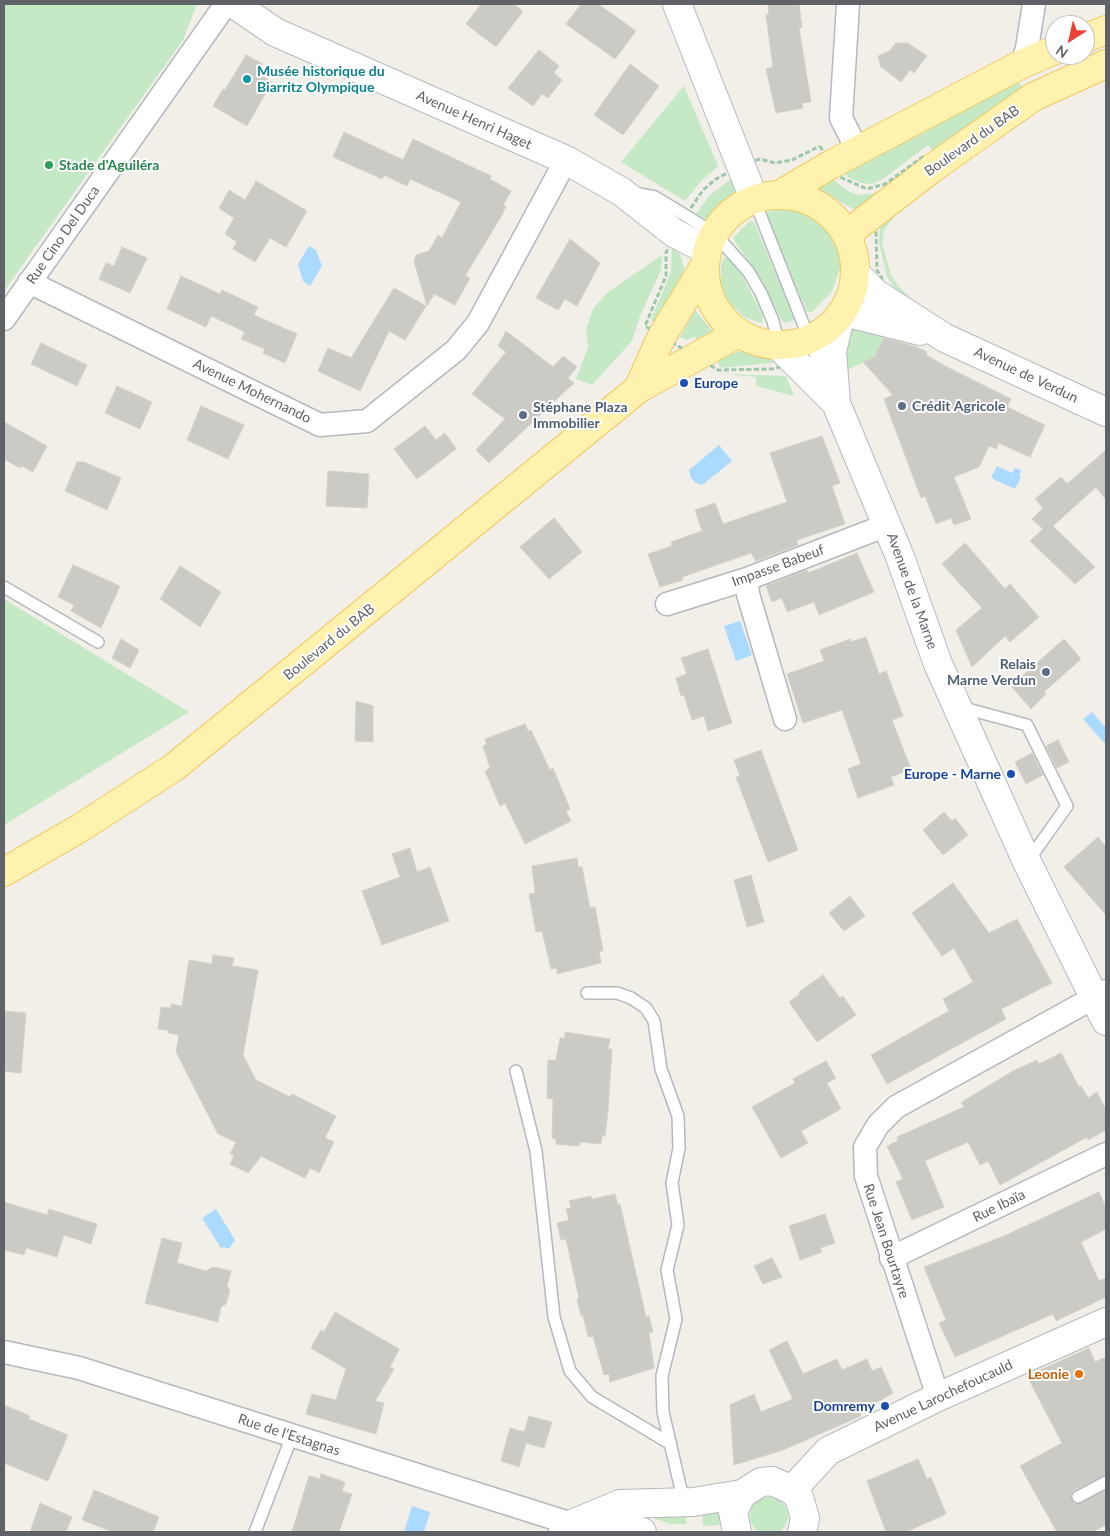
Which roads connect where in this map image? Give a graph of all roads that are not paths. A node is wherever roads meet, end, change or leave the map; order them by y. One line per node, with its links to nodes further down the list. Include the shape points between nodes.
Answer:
1 (226, 4): 16 (street, Rue Cino Del Duca)
2 (234, 4): 10 (main road, Avenue Henri Haget, via 275,32)
3 (678, 4): 12 (main road)
4 (848, 4): 9 (street, via 841,118)
5 (1034, 4): 7 (street)
6 (1045, 54): 7 (main road)
7 (1022, 64): 9 (main road)
8 (1106, 64): 13 (main road, Boulevard du BAB, via 1033,97)
9 (858, 151): 11 (main road)
10 (566, 160): 14 (main road, Avenue Henri Haget, via 622,192 674,233); 16 (street, Avenue Mohernando, via 478,324 456,350 367,421 320,425)
11 (782, 194): 12 (main road); 13 (main road, via 801,197 820,206 836,218)
12 (754, 199): 14 (main road, Boulevard du BAB, via 725,219); 21 (lane)
13 (847, 234): 15 (main road, via 855,254)
14 (709, 250): 19 (main road, via 706,287 724,321); 22 (lane, via 748,271 773,321); 23 (main road, Boulevard du BAB, via 662,336)
15 (856, 274): 17 (main road, via 852,294); 20 (main road, Avenue de Verdun, via 875,293)
16 (30, 282): 18 (street, Rue Cino Del Duca)
17 (842, 315): 20 (main road, Avenue de Verdun); 21 (main road); 24 (main road, Avenue de la Marne, via 832,351)
18 (4, 318)
19 (739, 333): 22 (main road, via 758,343); 23 (main road, Boulevard du BAB)
20 (945, 338): 25 (main road, Avenue de Verdun)
21 (810, 341): 22 (main road); 24 (lane)
22 (779, 346): 24 (main road, Avenue de la Marne)
23 (638, 389): 34 (main road, Boulevard du BAB, via 173,768)
24 (836, 403): 26 (main road, Avenue de la Marne)
25 (1106, 412)
26 (887, 525): 27 (street, Impasse Babeuf); 31 (main road, Avenue de la Marne, via 938,664)
27 (747, 579): 29 (street, Impasse Babeuf); 32 (street, via 748,594)
28 (4, 587): 30 (lane)
29 (668, 604)
30 (98, 642)
31 (957, 706): 33 (main road, Avenue de la Marne); 33 (lane, via 1027,725 1067,806)
32 (786, 718)
33 (1027, 862): 36 (main road, Avenue de la Marne)
34 (4, 872)
35 (587, 992): 45 (lane, via 617,993 646,1008 654,1021 661,1069 678,1116 679,1148 672,1183 678,1225 667,1270 676,1319 662,1376 663,1412)
36 (1100, 994): 37 (main road, Avenue de la Marne); 40 (street, Rue Jean Bourtayre, via 896,1107 878,1125 865,1147 866,1176)
37 (1106, 1021)
38 (516, 1071): 45 (lane, via 536,1150 554,1317 570,1371 592,1397)
39 (1106, 1154): 40 (street, Rue Ibaïa)
40 (891, 1258): 43 (street, Rue Jean Bourtayre)
41 (1106, 1322): 43 (main road, Avenue Larochefoucauld)
42 (4, 1352): 44 (street, Rue de l'Estagnas, via 79,1368)
43 (938, 1397): 47 (main road, Avenue Larochefoucauld, via 828,1451)
44 (292, 1436): 51 (street, Rue de l'Estagnas); 52 (lane)
45 (670, 1444): 50 (lane)
46 (1106, 1482): 49 (lane)
47 (792, 1490): 48 (main road, via 772,1482 761,1482); 55 (main road, via 804,1507)
48 (742, 1494): 50 (main road); 54 (main road, via 734,1512)
49 (1078, 1497)
50 (684, 1503): 51 (main road, via 620,1504)
51 (568, 1528): 53 (main road)
52 (255, 1532)
53 (642, 1532)
54 (737, 1532)
55 (802, 1532)

